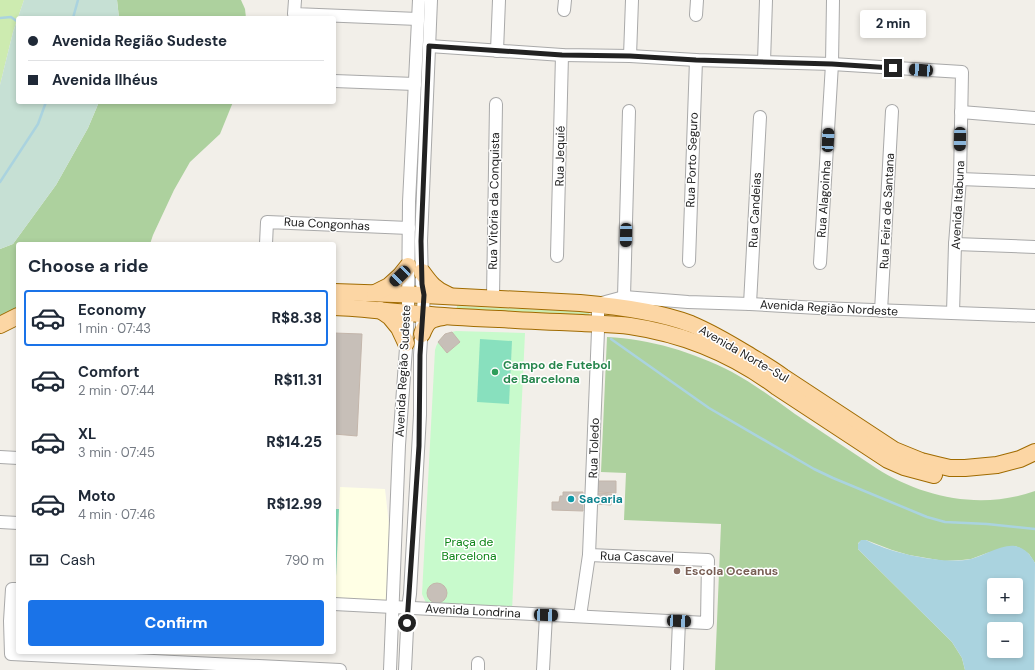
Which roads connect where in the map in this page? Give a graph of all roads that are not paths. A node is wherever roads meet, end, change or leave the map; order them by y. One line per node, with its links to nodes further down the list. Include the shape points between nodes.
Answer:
1 (295, 0): 10 (street, via 294,14)
2 (419, 0): 10 (street, Avenida Região Sudeste)
3 (432, 0): 11 (street, Avenida Região Sudeste)
4 (499, 0): 12 (street)
5 (632, 0): 14 (street)
6 (697, 0): 9 (street)
7 (766, 0): 16 (street)
8 (833, 0): 17 (street, Rua Alagoinha)
9 (696, 15)
10 (418, 19): 19 (street, Avenida Região Sudeste)
11 (429, 46): 12 (street); 35 (street, Avenida Região Sudeste, via 421,241)
12 (497, 51): 13 (street)
13 (562, 55): 14 (street); 32 (street, Rua Jequié)
14 (630, 56): 15 (street)
15 (696, 60): 16 (street); 33 (street, Rua Porto Seguro)
16 (764, 62): 17 (street)
17 (832, 64): 23 (street, Avenida Itabuna, via 962,72); 34 (street, Rua Alagoinha)
18 (336, 81): 19 (street)
19 (415, 84): 28 (street, Avenida Região Sudeste)
20 (496, 104): 40 (street, Rua Vitória da Conquista)
21 (892, 110): 46 (street, Rua Feira de Santana)
22 (629, 111): 41 (street)
23 (961, 112): 25 (street); 26 (street, Avenida Itabuna)
24 (760, 117): 43 (street, Rua Candeias)
25 (1035, 118)
26 (960, 179): 27 (street); 30 (street, Avenida Itabuna)
27 (1035, 182)
28 (409, 228): 29 (street, Rua Congonhas, via 267,222); 35 (street, Avenida Região Sudeste)
29 (266, 242)
30 (955, 244): 31 (street); 47 (street, Avenida Itabuna)
31 (1035, 247)
32 (558, 256)
33 (689, 261)
34 (820, 263)
35 (415, 269): 37 (main road); 38 (street, Avenida Região Sudeste); 39 (main road, via 430,284)
36 (336, 292): 37 (main road, Avenida Norte-Sul)
37 (375, 293): 38 (main road, Avenida Norte-Sul)
38 (416, 295): 39 (main road, Avenida Norte-Sul); 48 (street, Avenida Região Sudeste)
39 (452, 296): 40 (main road, Avenida Norte-Sul)
40 (493, 298): 42 (main road, Avenida Norte-Sul)
41 (624, 298): 42 (street, Avenida Região Nordeste); 43 (street, Avenida Região Nordeste)
42 (598, 304): 52 (street, Rua Toledo); 62 (main road, Avenida Norte-Sul, via 667,316 708,331 769,367 894,450 921,460 950,468 965,468 997,465)
43 (750, 304): 46 (street, Avenida Região Nordeste)
44 (336, 307): 45 (main road, Avenida Norte-Sul)
45 (380, 310): 48 (main road, Avenida Norte-Sul); 57 (main road, via 399,328)
46 (882, 311): 47 (street, Avenida Região Nordeste)
47 (952, 313): 50 (street, Avenida Região Nordeste)
48 (415, 314): 49 (main road, Avenida Norte-Sul); 56 (street, Avenida Região Sudeste); 57 (street, Avenida Região Sudeste)
49 (448, 316): 52 (main road, Avenida Norte-Sul); 56 (main road, via 428,321)
50 (1035, 316)
51 (16, 317): 53 (main road)
52 (598, 324): 65 (main road, Avenida Norte-Sul, via 666,333 717,351 758,373 888,460 904,466 958,479 995,476); 68 (street, Rua Toledo)
53 (0, 325)
54 (16, 326): 55 (main road)
55 (0, 333)
56 (422, 334): 59 (street, Avenida Região Sudeste)
57 (406, 343): 58 (street, Avenida Região Sudeste)
58 (401, 414): 59 (street, via 416,412); 60 (street, Avenida Região Sudeste)
59 (420, 416): 61 (street, Avenida Região Sudeste)
60 (399, 445): 61 (street); 71 (street, Avenida Região Sudeste)
61 (419, 446): 72 (street, Avenida Região Sudeste)
62 (1035, 452)
63 (0, 457): 64 (street)
64 (16, 458)
65 (1035, 464)
66 (0, 522): 67 (street)
67 (16, 522)
68 (589, 555): 74 (street, Rua Toledo); 76 (street, Rua Cascavel, via 708,560)
69 (16, 589): 77 (street, via 12,589 11,654)
70 (336, 604): 71 (street, Avenida Londrina)
71 (392, 608): 72 (street, Avenida Londrina); 79 (street, Avenida Região Sudeste)
72 (408, 608): 73 (street, Avenida Londrina); 80 (street, Avenida Região Sudeste)
73 (546, 615): 74 (street, Avenida Londrina); 81 (street)
74 (580, 616): 75 (street, Avenida Londrina)
75 (679, 621): 76 (street, Avenida Londrina); 82 (street)
76 (707, 622)
77 (185, 661): 78 (street)
78 (340, 670)
79 (390, 670)
80 (405, 670)
81 (543, 670)
82 (677, 670)

